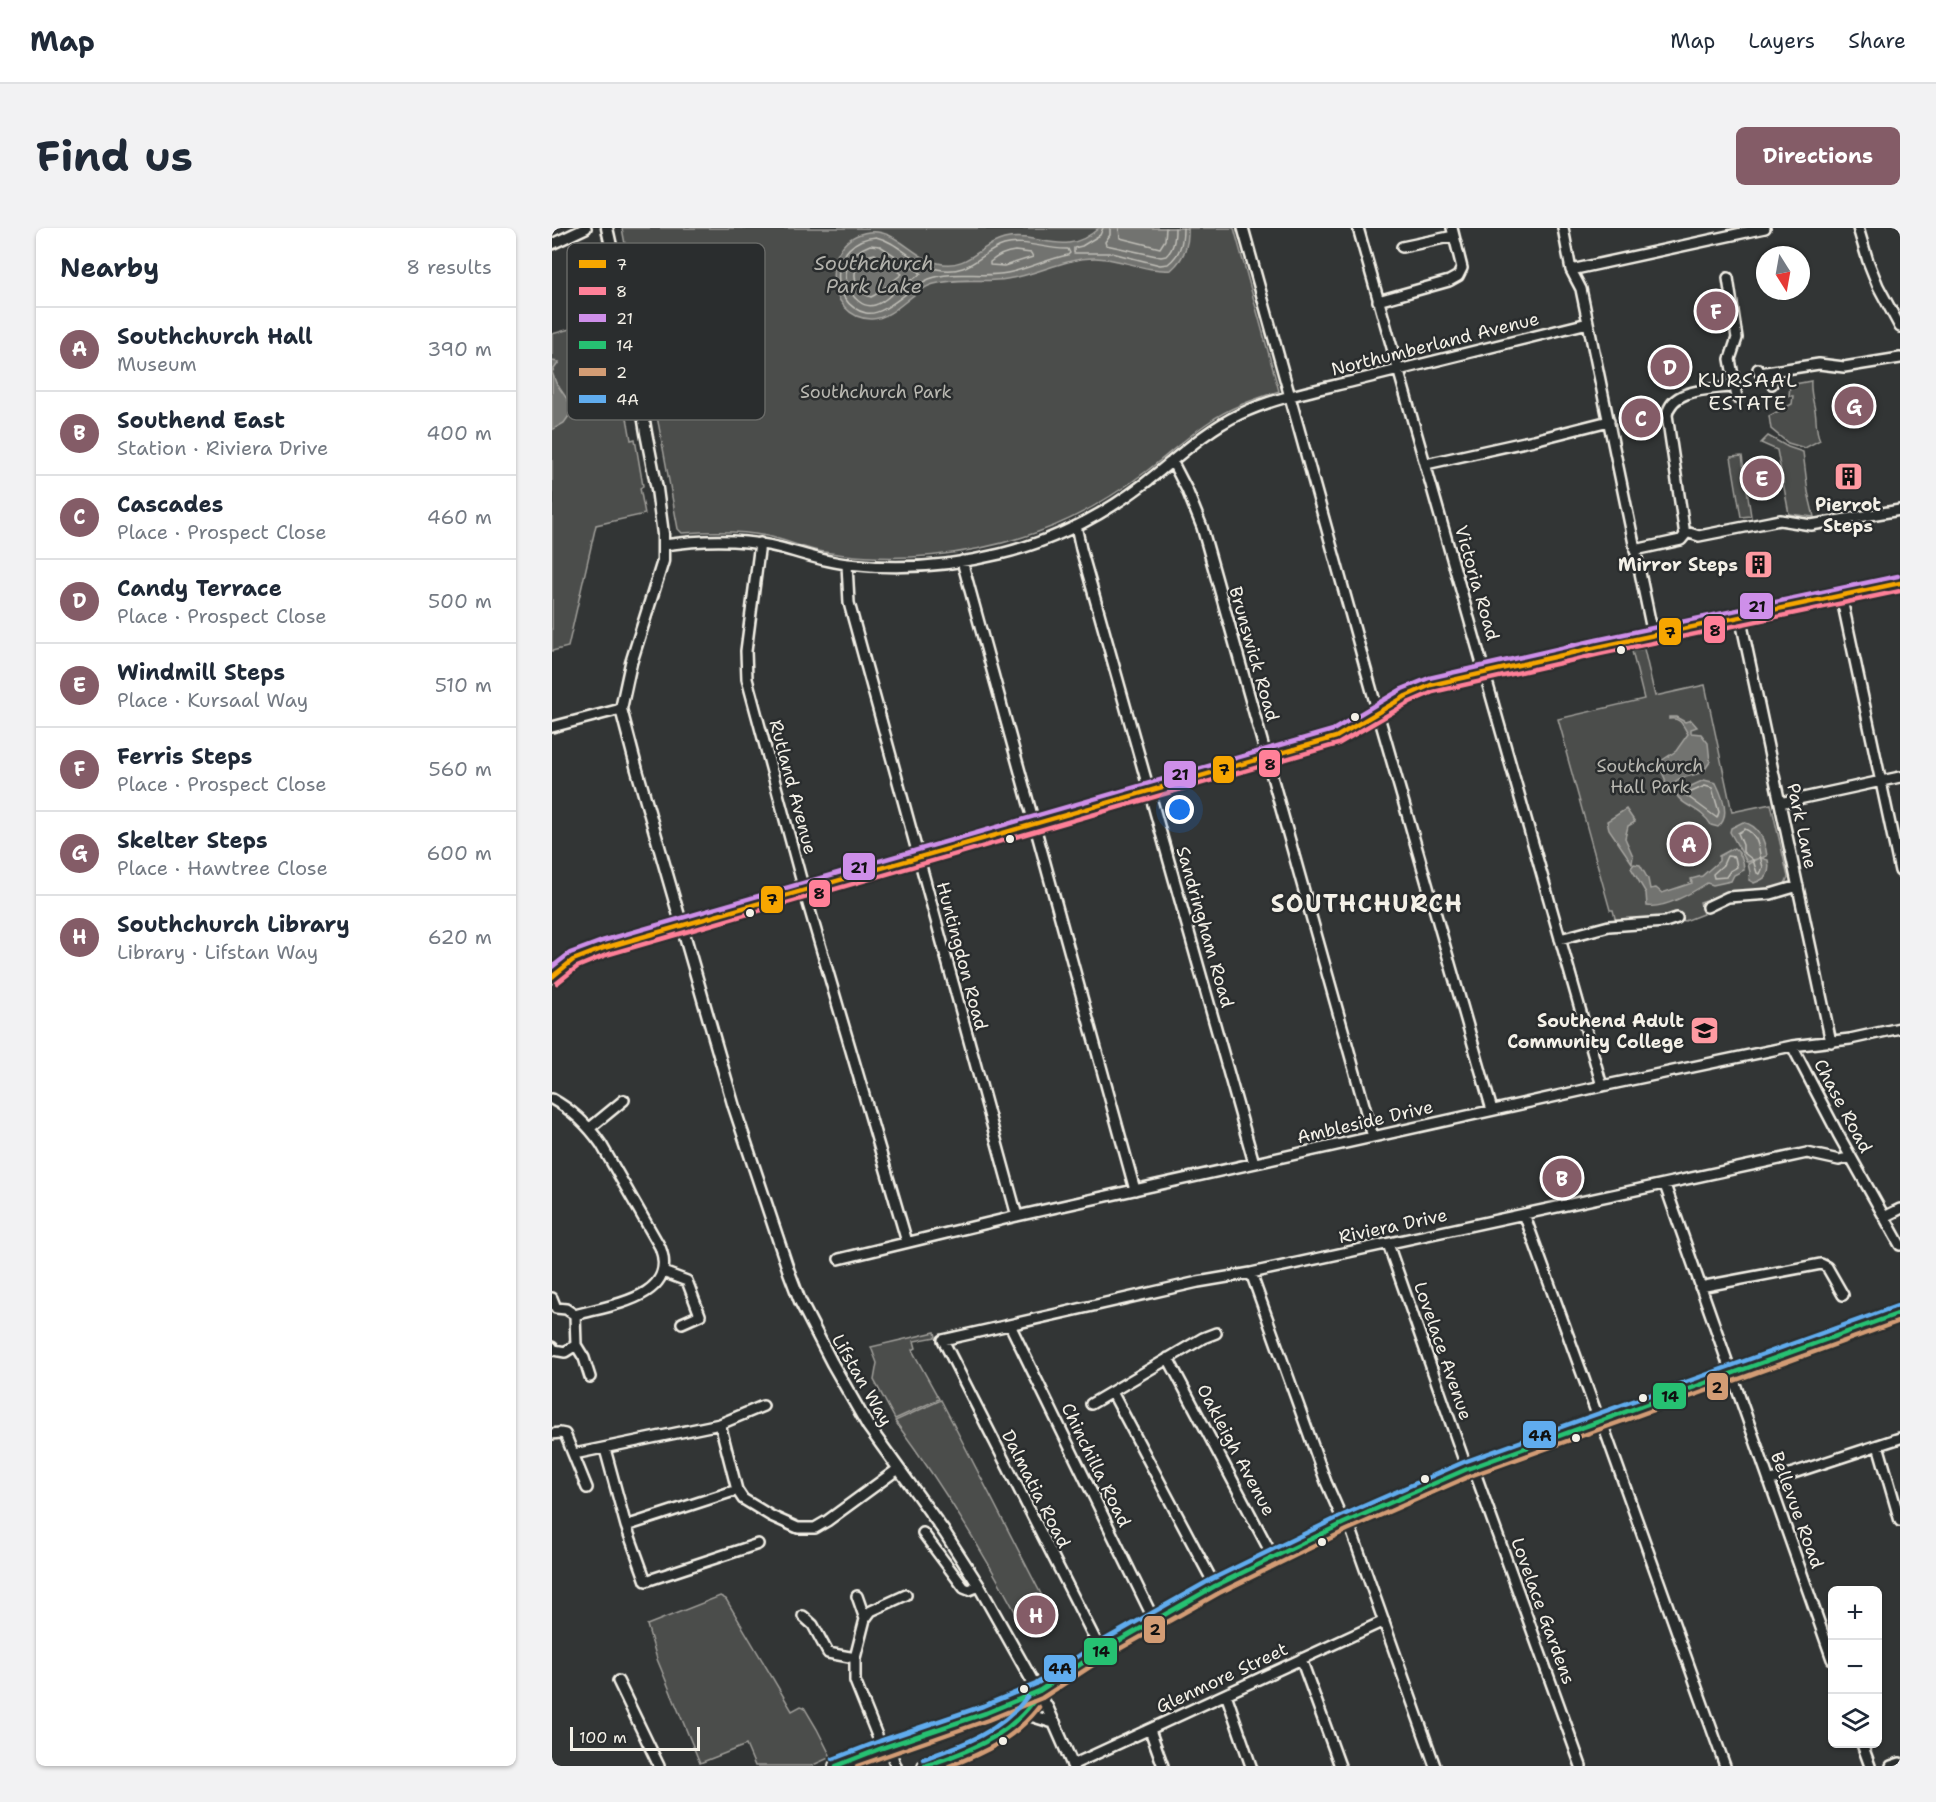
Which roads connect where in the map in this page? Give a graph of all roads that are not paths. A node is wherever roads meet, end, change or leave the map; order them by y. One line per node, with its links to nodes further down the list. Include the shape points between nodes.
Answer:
1 (586, 228): 11 (street)
2 (607, 228): 10 (street, Lifstan Way)
3 (1243, 228): 24 (street)
4 (1358, 228): 15 (street, Victoria Road)
5 (1563, 228): 13 (street)
6 (1765, 228): 8 (street)
7 (1858, 228): 17 (street, via 1878,286)
8 (1745, 230): 13 (street)
9 (1453, 232): 12 (street); 15 (street, via 1462,268 1458,276)
10 (610, 243)
11 (552, 244)
12 (1402, 247)
13 (1571, 270): 16 (street, via 1581,289)
14 (1728, 278): 23 (street, via 1737,338 1730,359)
15 (1378, 301): 19 (street, Victoria Road)
16 (1588, 323): 19 (street, Northumberland Avenue); 27 (street)
17 (1900, 327)
18 (1900, 358): 21 (street)
19 (1398, 369): 24 (street, Northumberland Avenue); 29 (street, Victoria Road)
20 (1758, 369): 21 (street, via 1760,373)
21 (1770, 372): 22 (street)
22 (1772, 384)
23 (1735, 386): 25 (street); 32 (street, via 1682,395 1671,402 1668,410)
24 (1289, 397): 28 (street, Northumberland Avenue, via 1239,414); 44 (street)
25 (1737, 398)
26 (644, 420): 34 (street, Lifstan Way)
27 (1609, 421): 29 (street); 35 (street)
28 (1172, 461): 31 (street, Northumberland Avenue, via 1134,491); 46 (street, Brunswick Road, via 1202,527)
29 (1426, 464): 42 (street, Victoria Road)
30 (1900, 510): 32 (street, via 1811,525 1780,520 1700,536)
31 (1076, 526): 36 (street, Northumberland Avenue, via 1034,544); 49 (street, Sandringham Road)
32 (1686, 532): 35 (street, via 1681,540)
33 (760, 543): 34 (street, Northumberland Avenue, via 713,539); 37 (street, Northumberland Avenue); 55 (street, Rutland Avenue, via 746,651 747,679)
34 (664, 545): 43 (street, Lifstan Way, via 663,561)
35 (1635, 550): 41 (street)
36 (962, 561): 37 (street, Northumberland Avenue, via 888,567); 51 (street)
37 (847, 564): 52 (street, Huntingdon Road, via 849,603)
38 (1900, 583): 39 (street)
39 (1841, 596): 40 (street); 48 (street)
40 (1740, 616): 41 (street); 50 (street, Park Lane)
41 (1653, 635): 42 (street)
42 (1485, 673): 44 (street, via 1423,688); 59 (street, Victoria Road)
43 (621, 709): 45 (street); 58 (street, Lifstan Way)
44 (1378, 713): 46 (street, via 1336,737); 67 (street)
45 (552, 727)
46 (1267, 758): 49 (street); 69 (street, Brunswick Road)
47 (1900, 777): 48 (street)
48 (1881, 782): 50 (street); 53 (street)
49 (1150, 791): 51 (street); 71 (street, Sandringham Road)
50 (1780, 803): 54 (street, Park Lane)
51 (1034, 824): 52 (street); 73 (street)
52 (918, 857): 55 (street); 76 (street, Huntingdon Road)
53 (1900, 871)
54 (1798, 886): 56 (street, via 1762,895 1728,897); 62 (street, Park Lane)
55 (804, 890): 58 (street); 78 (street, Rutland Avenue)
56 (1707, 907)
57 (1677, 918): 59 (street, via 1609,926)
58 (682, 926): 60 (street, via 582,955); 110 (street, Lifstan Way, via 734,1107 800,1301 868,1426)
59 (1560, 939): 64 (street, Victoria Road)
60 (552, 977)
61 (1900, 1028): 62 (street, Ambleside Drive)
62 (1831, 1042): 63 (street, Ambleside Drive)
63 (1792, 1046): 64 (street, Ambleside Drive); 70 (street, Chase Road)
64 (1602, 1086): 67 (street, Ambleside Drive)
65 (552, 1099): 68 (street)
66 (624, 1100): 68 (street)
67 (1492, 1110): 69 (street, Ambleside Drive)
68 (590, 1128): 82 (street, via 660,1247)
69 (1373, 1137): 71 (street, Ambleside Drive)
70 (1851, 1157): 72 (street, Riviera Drive, via 1839,1160 1807,1154); 77 (street, Chase Road)
71 (1254, 1163): 73 (street, Ambleside Drive)
72 (1665, 1185): 75 (street, Riviera Drive); 84 (street, Bellevue Road)
73 (1135, 1190): 76 (street, Ambleside Drive)
74 (1900, 1209): 77 (street)
75 (1524, 1214): 79 (street, Riviera Drive); 102 (street)
76 (1017, 1216): 78 (street, Ambleside Drive)
77 (1884, 1217): 80 (street, Chase Road)
78 (907, 1242): 81 (street, Ambleside Drive)
79 (1388, 1244): 83 (street, Riviera Drive); 109 (street, Lovelace Avenue)
80 (1900, 1245)
81 (839, 1259)
82 (663, 1272): 89 (street, via 644,1295); 90 (street, via 683,1278 700,1315)
83 (1251, 1273): 91 (street, Riviera Drive); 115 (street, via 1326,1482)
84 (1700, 1287): 85 (street, via 1821,1263); 97 (street, Bellevue Road)
85 (1843, 1295)
86 (552, 1298): 87 (street)
87 (554, 1310): 89 (street, via 566,1309)
88 (1900, 1313): 97 (main road)
89 (575, 1315): 94 (street)
90 (682, 1323)
91 (1010, 1325): 93 (street, Riviera Drive); 126 (street, Chinchilla Road)
92 (1216, 1333): 96 (street)
93 (943, 1340): 129 (street, Dalmatia Road)
94 (576, 1346): 95 (street, via 565,1352); 98 (street)
95 (552, 1347)
96 (1168, 1358): 99 (street); 119 (street, Oakleigh Avenue)
97 (1730, 1373): 102 (main road); 111 (street, Bellevue Road)
98 (591, 1377)
99 (1112, 1392): 100 (street); 121 (street)
100 (1091, 1404)
101 (763, 1406): 103 (street)
102 (1600, 1420): 109 (main road); 151 (street)
103 (720, 1424): 107 (street); 113 (street)
104 (552, 1434): 108 (street, via 565,1434)
105 (1900, 1438): 106 (street)
106 (1878, 1445): 111 (street); 114 (street)
107 (605, 1449): 108 (street); 116 (street)
108 (574, 1454): 112 (street)
109 (1470, 1468): 115 (main road); 150 (street, Lovelace Gardens)
110 (898, 1469): 113 (street, via 815,1528 798,1528 771,1516 743,1499); 120 (street, Lifstan Way)
111 (1769, 1481): 128 (street, Bellevue Road)
112 (587, 1488)
113 (737, 1490): 116 (street)
114 (1900, 1521)
115 (1346, 1522): 119 (main road); 127 (street)
116 (626, 1526): 118 (street, via 646,1581)
117 (923, 1533): 120 (street, via 964,1587 969,1590)
118 (759, 1544)
119 (1273, 1557): 121 (main road)
120 (980, 1586): 133 (street, Lifstan Way)
121 (1215, 1586): 126 (main road)
122 (906, 1595): 125 (street, via 871,1611)
123 (857, 1596): 125 (street)
124 (803, 1616): 130 (street, via 813,1625 828,1653)
125 (864, 1619): 130 (street)
126 (1154, 1620): 129 (main road)
127 (1384, 1621): 131 (street, Glenmore Street); 149 (street)
128 (1828, 1645)
129 (1101, 1651): 133 (main road)
130 (855, 1658): 138 (street, via 855,1681)
131 (1301, 1659): 134 (street, Glenmore Street); 148 (street)
132 (618, 1681): 142 (street)
133 (1039, 1691): 135 (main road); 136 (street, Lifstan Way); 138 (main road)
134 (1226, 1694): 137 (street, Glenmore Street); 147 (street)
135 (1019, 1717): 136 (street, via 1029,1715); 145 (main road, via 986,1744)
136 (1055, 1723): 141 (street, Lifstan Way)
137 (1150, 1730): 141 (street, Glenmore Street); 146 (street)
138 (885, 1747): 143 (main road); 144 (street)
139 (1864, 1748): 152 (street)
140 (1900, 1763): 153 (street)
141 (1073, 1765)
142 (659, 1766)
143 (837, 1766)
144 (896, 1766)
145 (925, 1766)
146 (1163, 1766)
147 (1251, 1766)
148 (1340, 1766)
149 (1436, 1766)
150 (1581, 1766)
151 (1725, 1766)
152 (1870, 1766)
153 (1891, 1766)

